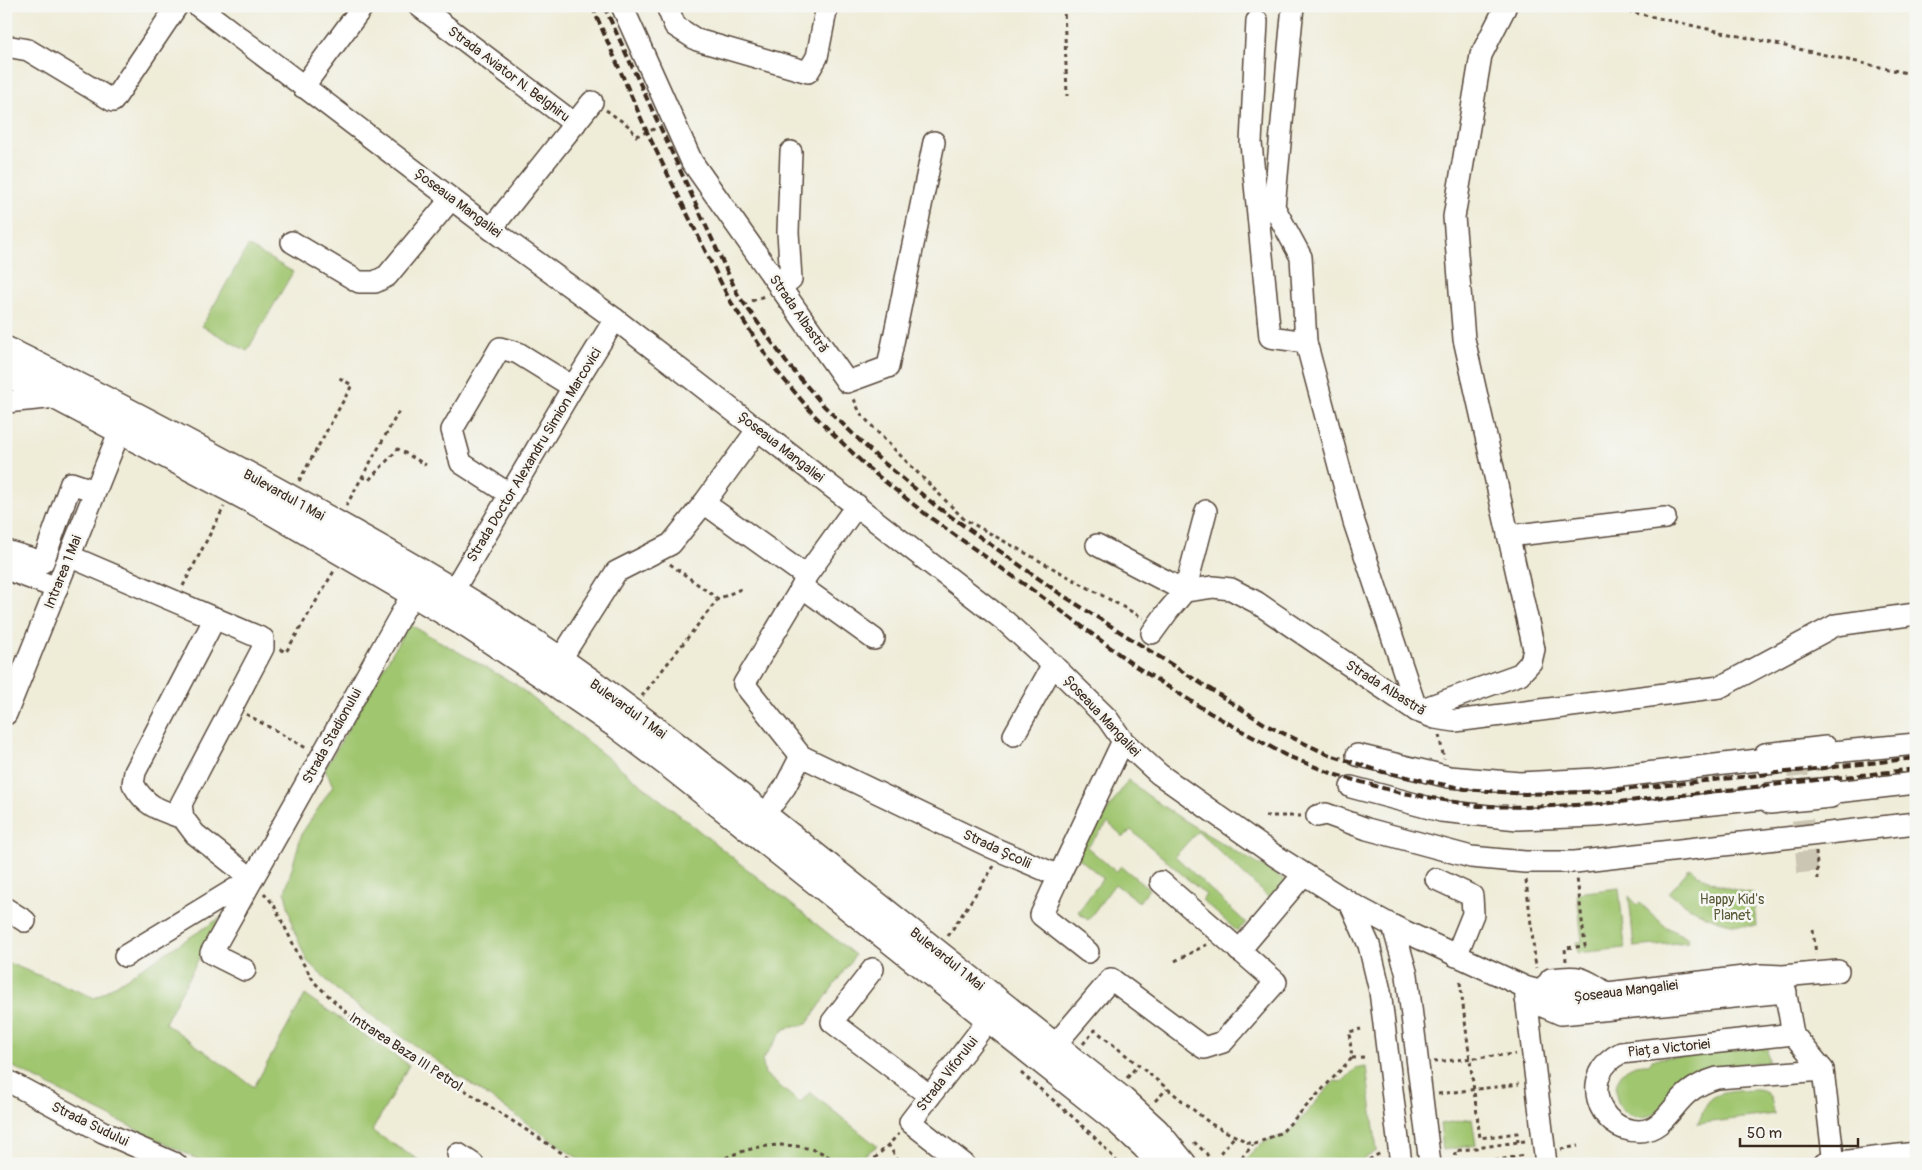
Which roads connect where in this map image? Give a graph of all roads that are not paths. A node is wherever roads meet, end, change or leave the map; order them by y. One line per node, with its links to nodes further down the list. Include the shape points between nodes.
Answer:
1 (177, 6): 11 (street, via 113,101 28,50)
2 (198, 6): 12 (street, Șoseaua Mangaliei)
3 (363, 6): 12 (street)
4 (419, 6): 14 (street, Strada Aviator N. Belghiru)
5 (622, 6): 20 (street, Strada Albastră, via 692,162)
6 (667, 6): 7 (street, via 675,26 697,40 808,72 817,56)
7 (827, 6)
8 (1294, 6): 22 (street, via 1274,207 1301,257)
9 (1506, 8): 36 (street, via 1481,55 1454,217 1464,339)
10 (1256, 22): 22 (street, via 1251,143 1270,337)
11 (6, 46)
12 (303, 87): 17 (street, Șoseaua Mangaliei)
13 (592, 102): 14 (street)
14 (575, 124): 18 (street)
15 (934, 142): 20 (street, Strada Albastră, via 888,367 847,382)
16 (791, 152): 20 (street, via 788,232 791,279)
17 (451, 199): 18 (street, Șoseaua Mangaliei); 19 (street, via 387,276 375,282 359,282)
18 (491, 229): 21 (street, Șoseaua Mangaliei)
19 (292, 242)
20 (780, 288)
21 (615, 319): 25 (street, Strada Doctor Alexandru Simion Marcovici); 28 (street, Șoseaua Mangaliei)
22 (1306, 342): 53 (street, via 1354,522)
23 (6, 350): 43 (main road, Bulevardul 1 Mai, via 201,450)
24 (6, 373): 26 (main road, Bulevardul 1 Mai)
25 (573, 387): 31 (street, Strada Doctor Alexandru Simion Marcovici); 31 (street, via 518,353 500,348 456,421 452,430 461,463)
26 (57, 397): 27 (street); 29 (main road, Bulevardul 1 Mai)
27 (6, 402)
28 (758, 429): 32 (street); 33 (street, Șoseaua Mangaliei)
29 (120, 430): 30 (street, Intrarea 1 Mai); 45 (main road, Bulevardul 1 Mai, via 270,510)
30 (95, 491): 38 (street, via 71,483 43,562); 39 (street, Intrarea 1 Mai)
31 (510, 494): 43 (street, Strada Doctor Alexandru Simion Marcovici)
32 (704, 502): 41 (street); 50 (street, via 670,544 616,572)
33 (857, 505): 41 (street); 51 (street, Șoseaua Mangaliei, via 1006,622)
34 (1206, 511): 44 (street)
35 (1665, 518): 36 (street)
36 (1508, 536): 53 (street, via 1534,649 1531,662 1520,674)
37 (1097, 545): 44 (street)
38 (6, 551)
39 (69, 556): 42 (street, Intrarea 1 Mai); 47 (street)
40 (6, 569): 42 (street)
41 (804, 582): 49 (street); 57 (street, Strada Școlii, via 744,684)
42 (57, 588): 52 (street, Intrarea 1 Mai)
43 (453, 591): 50 (main road, Bulevardul 1 Mai)
44 (1185, 591): 48 (street); 53 (street, Strada Albastră, via 1213,587 1231,589 1256,602)
45 (412, 593): 67 (street, Strada Stadionului); 83 (main road, Bulevardul 1 Mai, via 512,654 626,732)
46 (1916, 614): 53 (street, Strada Albastră, via 1836,625 1720,687 1455,721)
47 (215, 618): 63 (street, via 136,772 133,784 140,796 155,809); 63 (street, via 263,639 263,648 182,804)
48 (1155, 629)
49 (874, 639)
50 (560, 660): 85 (main road, Bulevardul 1 Mai, via 691,757)
51 (1054, 665): 54 (street); 55 (street, Șoseaua Mangaliei, via 1107,718)
52 (6, 714)
53 (1426, 714)
54 (1014, 735)
55 (1123, 741): 65 (street, Șoseaua Mangaliei, via 1159,774 1212,813); 66 (street)
56 (1916, 744): 58 (street, via 1825,753 1827,757 1766,764 1766,759 1595,779 1520,783 1447,776)
57 (801, 756): 61 (street); 66 (street, Strada Școlii)
58 (1357, 756)
59 (1916, 783): 60 (street, via 1769,794 1770,798 1596,816 1518,819 1441,811)
60 (1351, 787)
61 (780, 794)
62 (1317, 816): 64 (street, via 1326,814 1471,857 1524,862 1575,862 1815,842)
63 (184, 818): 67 (street, via 195,834)
64 (1916, 824)
65 (1304, 874): 70 (street, Șoseaua Mangaliei); 74 (street)
66 (1059, 876): 75 (street, via 1041,915)
67 (252, 879): 76 (street); 79 (street, Strada Stadionului, via 211,953)
68 (1436, 879): 77 (street, via 1472,896 1473,914)
69 (1161, 882): 74 (street)
70 (1350, 903): 73 (street, Șoseaua Mangaliei); 96 (street, via 1369,945 1380,991)
71 (6, 909): 72 (street)
72 (25, 921)
73 (1393, 926): 77 (street, Șoseaua Mangaliei); 82 (street, via 1414,947); 97 (street, via 1406,975)
74 (1239, 951): 85 (street, via 1276,982 1223,1042 1204,1048 1111,979)
75 (1088, 952)
76 (125, 956)
77 (1456, 956): 82 (street, Șoseaua Mangaliei)
78 (873, 969): 88 (street, via 832,1022)
79 (245, 970)
80 (1838, 971): 81 (street)
81 (1784, 984): 82 (street, Șoseaua Mangaliei, via 1761,975 1565,998); 82 (street, via 1560,1014); 84 (street)
82 (1532, 988): 90 (street)
83 (989, 1019): 88 (street, Strada Viforului); 94 (main road, Bulevardul 1 Mai, via 1119,1122)
84 (1794, 1034): 86 (street); 86 (street, Piața Victoriei, via 1621,1053 1608,1061 1598,1074 1597,1088 1602,1110 1619,1127 1648,1130 1663,1120 1690,1092 1708,1081)
85 (1055, 1045): 95 (main road, Bulevardul 1 Mai, via 1137,1113)
86 (1823, 1070): 91 (street)
87 (6, 1080): 92 (street, Strada Sudului, via 103,1132)
88 (930, 1096): 93 (street, Strada Viforului, via 910,1122)
89 (1916, 1153): 91 (street)
90 (1552, 1157)
91 (1830, 1163)
92 (176, 1164)
93 (964, 1164)
94 (1160, 1164)
95 (1183, 1164)
96 (1401, 1164)
97 (1430, 1164)

